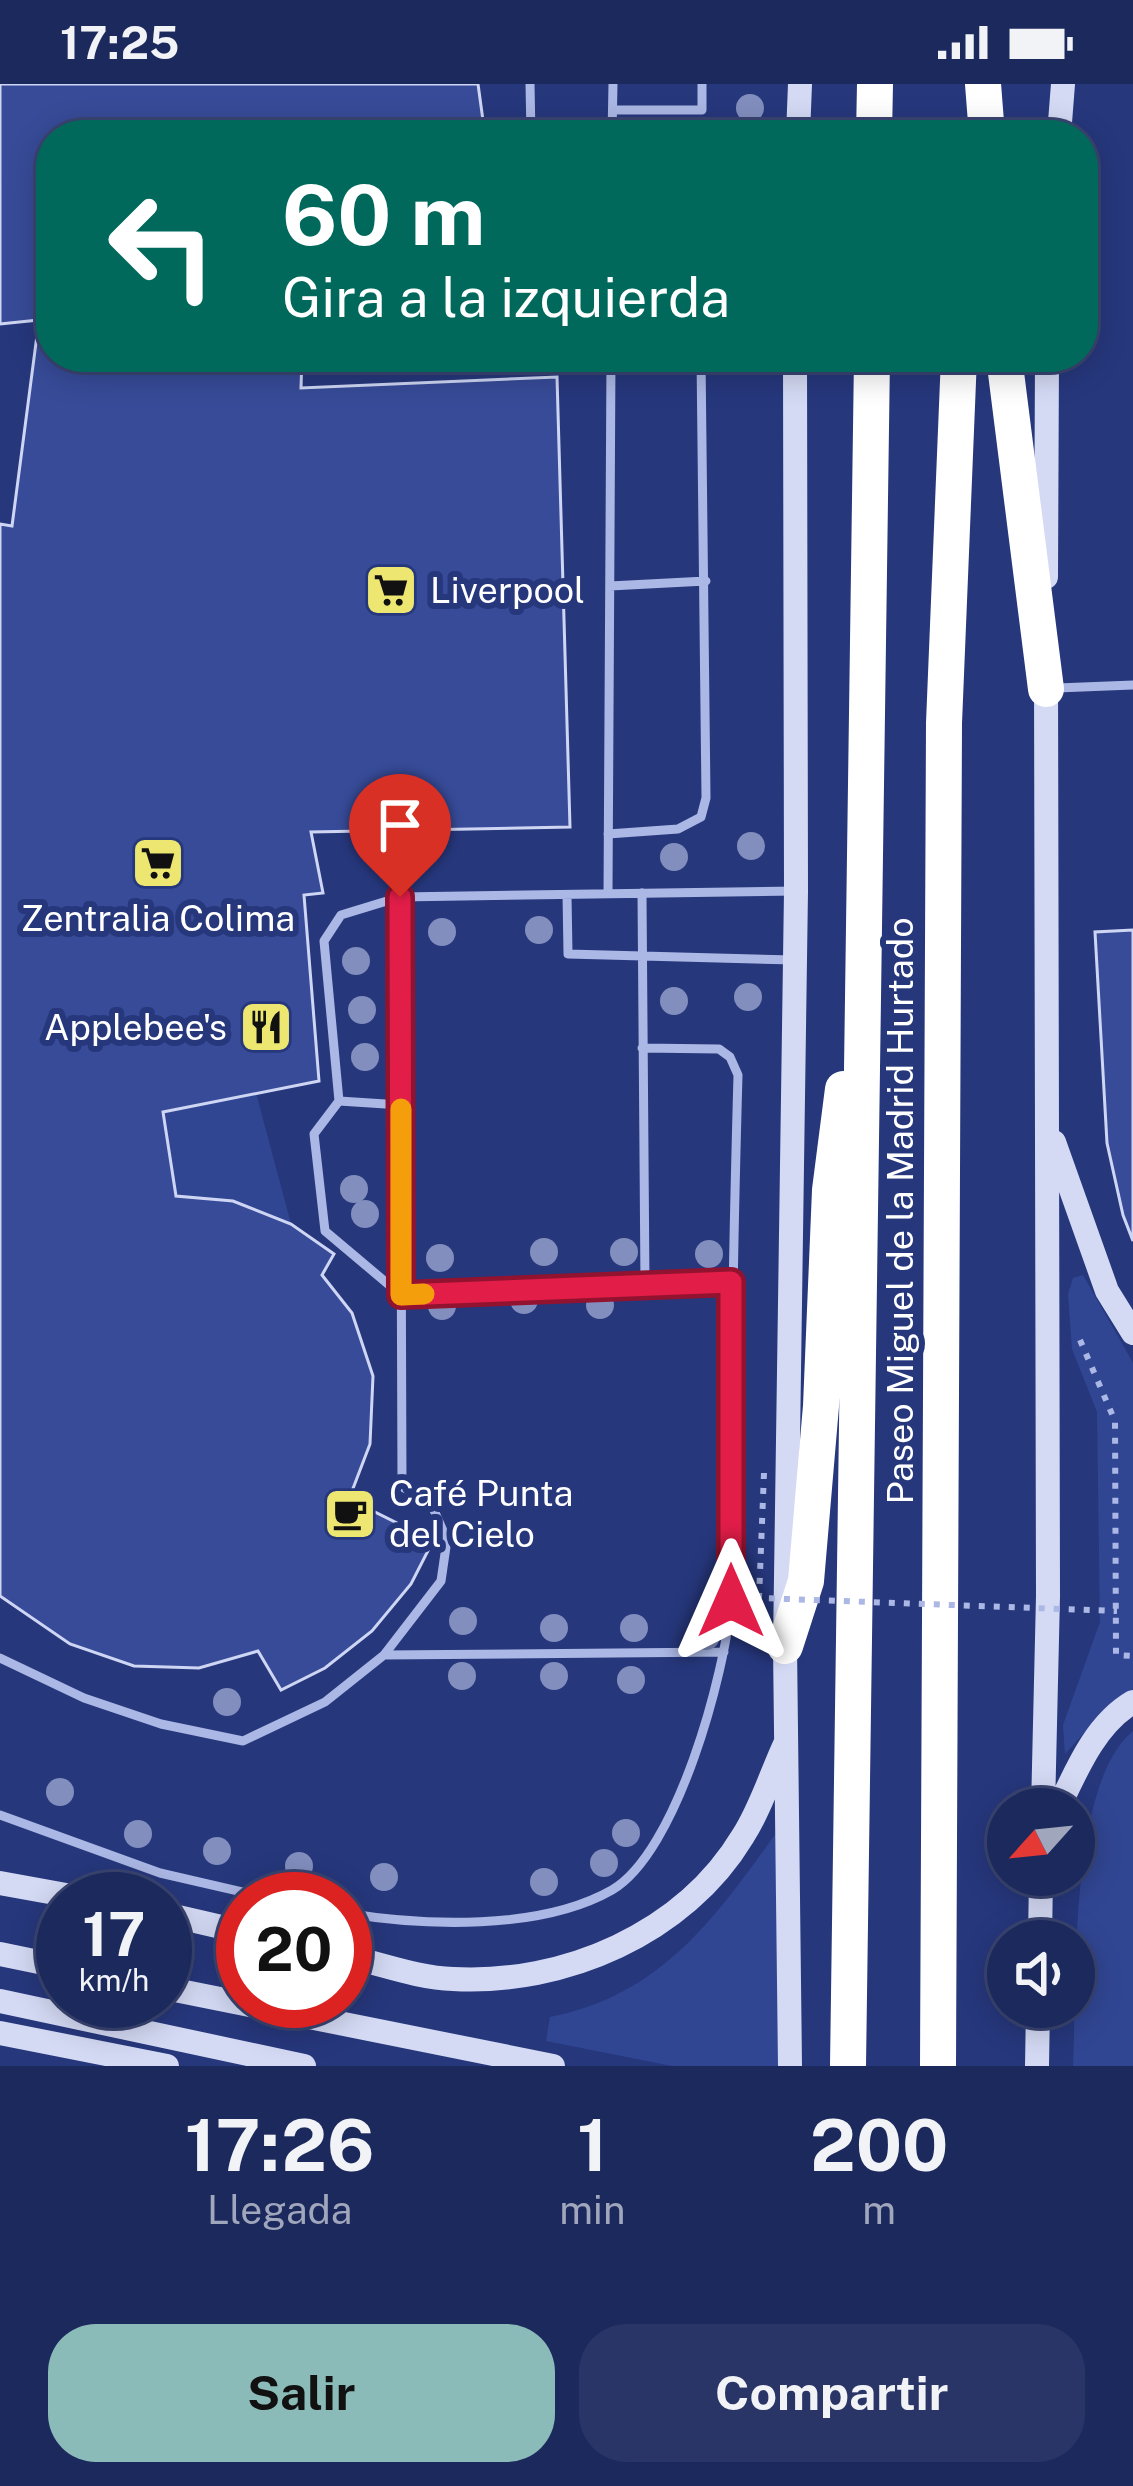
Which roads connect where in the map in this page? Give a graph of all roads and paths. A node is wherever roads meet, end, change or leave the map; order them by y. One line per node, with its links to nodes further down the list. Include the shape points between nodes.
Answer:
1 (530, 84): 10 (lane)
2 (613, 84): 9 (lane)
3 (702, 84): 9 (lane, via 702,110)
4 (800, 84): 12 (street)
5 (875, 84): 13 (highway)
6 (969, 84): 14 (highway)
7 (983, 84): 15 (highway)
8 (1063, 84): 16 (street)
9 (613, 110): 11 (lane)
10 (531, 120)
11 (613, 120)
12 (799, 120)
13 (874, 120)
14 (968, 120)
15 (986, 120)
16 (1060, 120)
17 (611, 372): 25 (lane)
18 (701, 372): 24 (lane)
19 (795, 372): 29 (street)
20 (872, 372): 34 (highway, Paseo Miguel de la Madrid Hurtado)
21 (958, 372): 74 (highway, Paseo Miguel de la Madrid Hurtado, via 944,747)
22 (1006, 372): 27 (highway)
23 (1047, 372): 27 (street)
24 (706, 581): 25 (lane); 28 (lane, via 701,817 678,829)
25 (610, 586): 28 (lane)
26 (1133, 685): 27 (lane)
27 (1046, 689): 40 (street)
28 (608, 834): 31 (lane)
29 (796, 891): 30 (lane); 36 (street)
30 (642, 893): 31 (lane); 35 (lane)
31 (608, 894): 32 (lane)
32 (567, 895): 33 (lane); 35 (lane, via 568,954)
33 (400, 897): 38 (lane, via 341,915 324,941); 39 (lane)
34 (865, 901): 48 (highway, via 830,1190 806,1581); 73 (highway, Paseo Miguel de la Madrid Hurtado)
35 (640, 956): 36 (lane); 37 (lane)
36 (794, 960): 48 (street)
37 (642, 1048): 41 (lane, via 718,1048 738,1075); 42 (lane)
38 (340, 1101): 39 (lane); 43 (lane, via 314,1135 325,1231)
39 (401, 1106): 43 (lane)
40 (1046, 1122): 44 (street, via 1107,1291); 55 (street)
41 (731, 1282): 42 (lane); 49 (lane, via 731,1601)
42 (645, 1286): 43 (lane)
43 (401, 1295): 50 (lane, via 402,1487 430,1501 447,1540 441,1580)
44 (1133, 1333)
45 (1080, 1340): 47 (path, via 1115,1420)
46 (764, 1473): 47 (path, bridge, via 759,1598)
47 (1117, 1611): 51 (path, via 1117,1655)
48 (785, 1646): 54 (street)
49 (724, 1652): 50 (lane); 61 (lane, via 681,1790 637,1868 612,1890 567,1908 488,1921)
50 (384, 1655): 52 (lane, via 325,1702 243,1741 160,1724)
51 (1133, 1656)
52 (0, 1658)
53 (1133, 1702): 56 (street, via 1117,1712)
54 (788, 1736): 64 (street, via 743,1837 697,1893 624,1946 542,1976 450,1979); 72 (street)
55 (1043, 1788)
56 (1068, 1788)
57 (0, 1815): 59 (lane)
58 (0, 1882): 60 (street)
59 (216, 1886)
60 (36, 1889)
61 (372, 1917)
62 (0, 1954): 63 (street)
63 (36, 1961)
64 (372, 1961)
65 (192, 1993): 71 (street)
66 (0, 2001): 70 (street)
67 (1038, 2028): 75 (street)
68 (0, 2033): 69 (street)
69 (166, 2066)
70 (304, 2066)
71 (553, 2066)
72 (790, 2066)
73 (848, 2066)
74 (938, 2066)
75 (1037, 2066)

